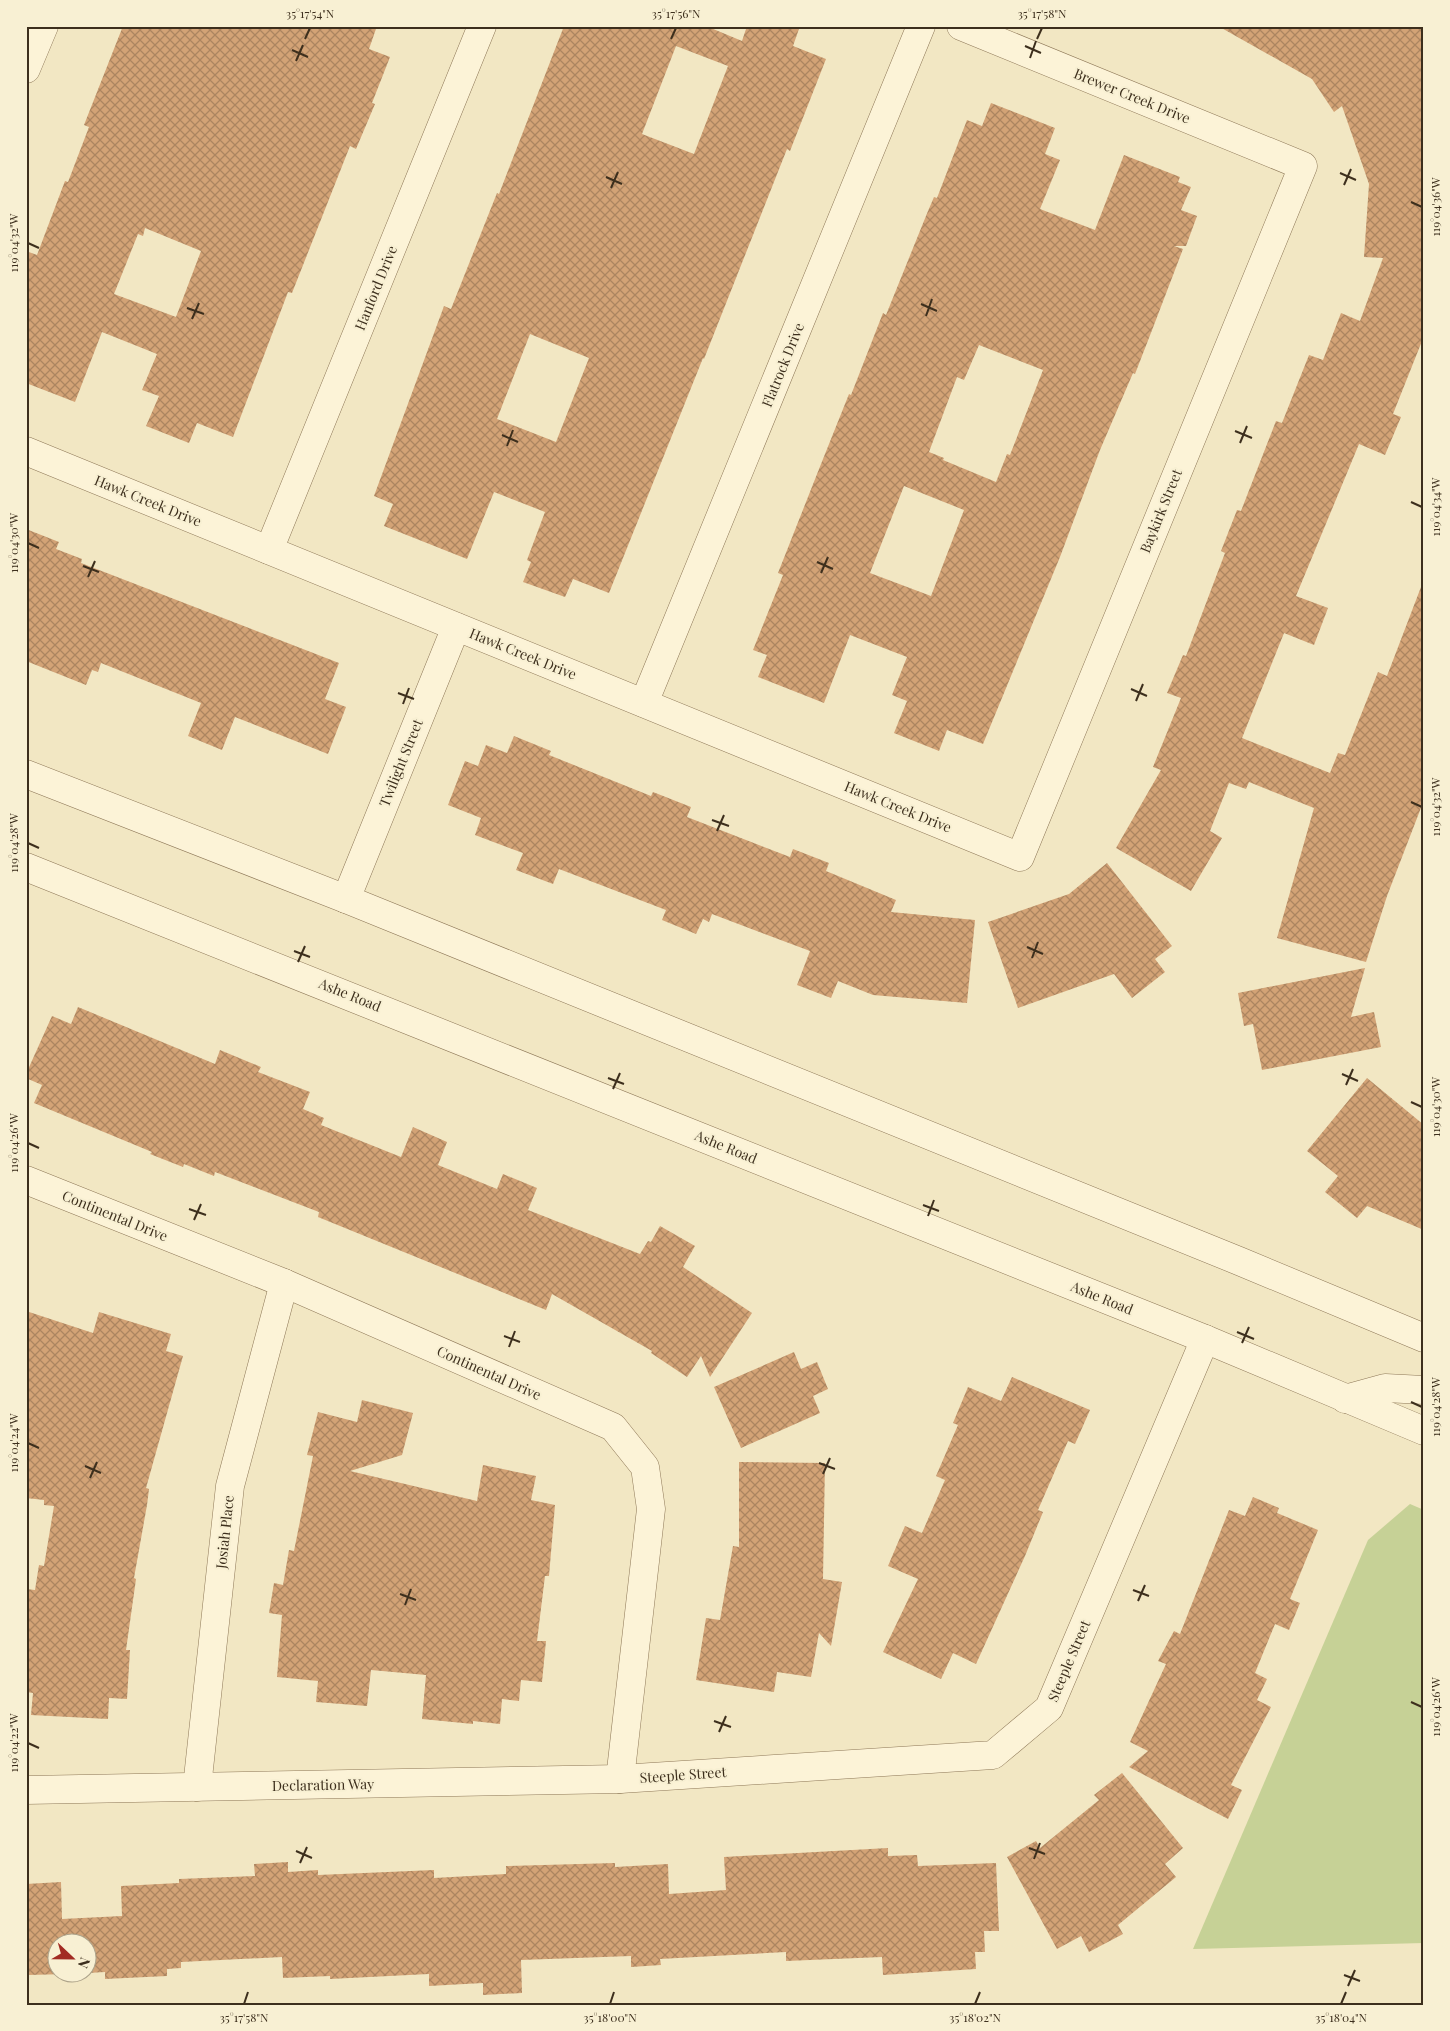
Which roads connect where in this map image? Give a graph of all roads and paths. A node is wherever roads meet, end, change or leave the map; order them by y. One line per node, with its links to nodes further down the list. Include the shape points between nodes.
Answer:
1 (44, 26): 5 (street)
2 (482, 26): 8 (street, Hanford Drive)
3 (921, 26): 10 (street, Flatrock Drive)
4 (961, 26): 6 (street, Brewer Creek Drive)
5 (26, 69)
6 (1303, 166): 12 (street, Baykirk Street)
7 (26, 451): 8 (street, Hawk Creek Drive)
8 (269, 550): 9 (street, Hawk Creek Drive)
9 (456, 627): 10 (street, Hawk Creek Drive); 14 (street, Twilight Street)
10 (644, 703): 12 (street, Hawk Creek Drive)
11 (26, 774): 14 (street)
12 (1020, 857)
13 (26, 867): 18 (street, Ashe Road)
14 (346, 899): 17 (street)
15 (26, 1180): 16 (street, Continental Drive)
16 (284, 1283): 22 (street, Continental Drive, via 613,1427 645,1467 651,1509); 23 (street, Josiah Place, via 230,1486)
17 (1424, 1338)
18 (1204, 1340): 20 (street, Ashe Road); 22 (street, Steeple Street, via 1049,1708 993,1755)
19 (1424, 1390): 20 (street, via 1385,1388)
20 (1345, 1398): 21 (street, Ashe Road)
21 (1424, 1431)
22 (620, 1779): 23 (street, Declaration Way)
23 (197, 1787): 24 (street, Declaration Way)
24 (26, 1790)

